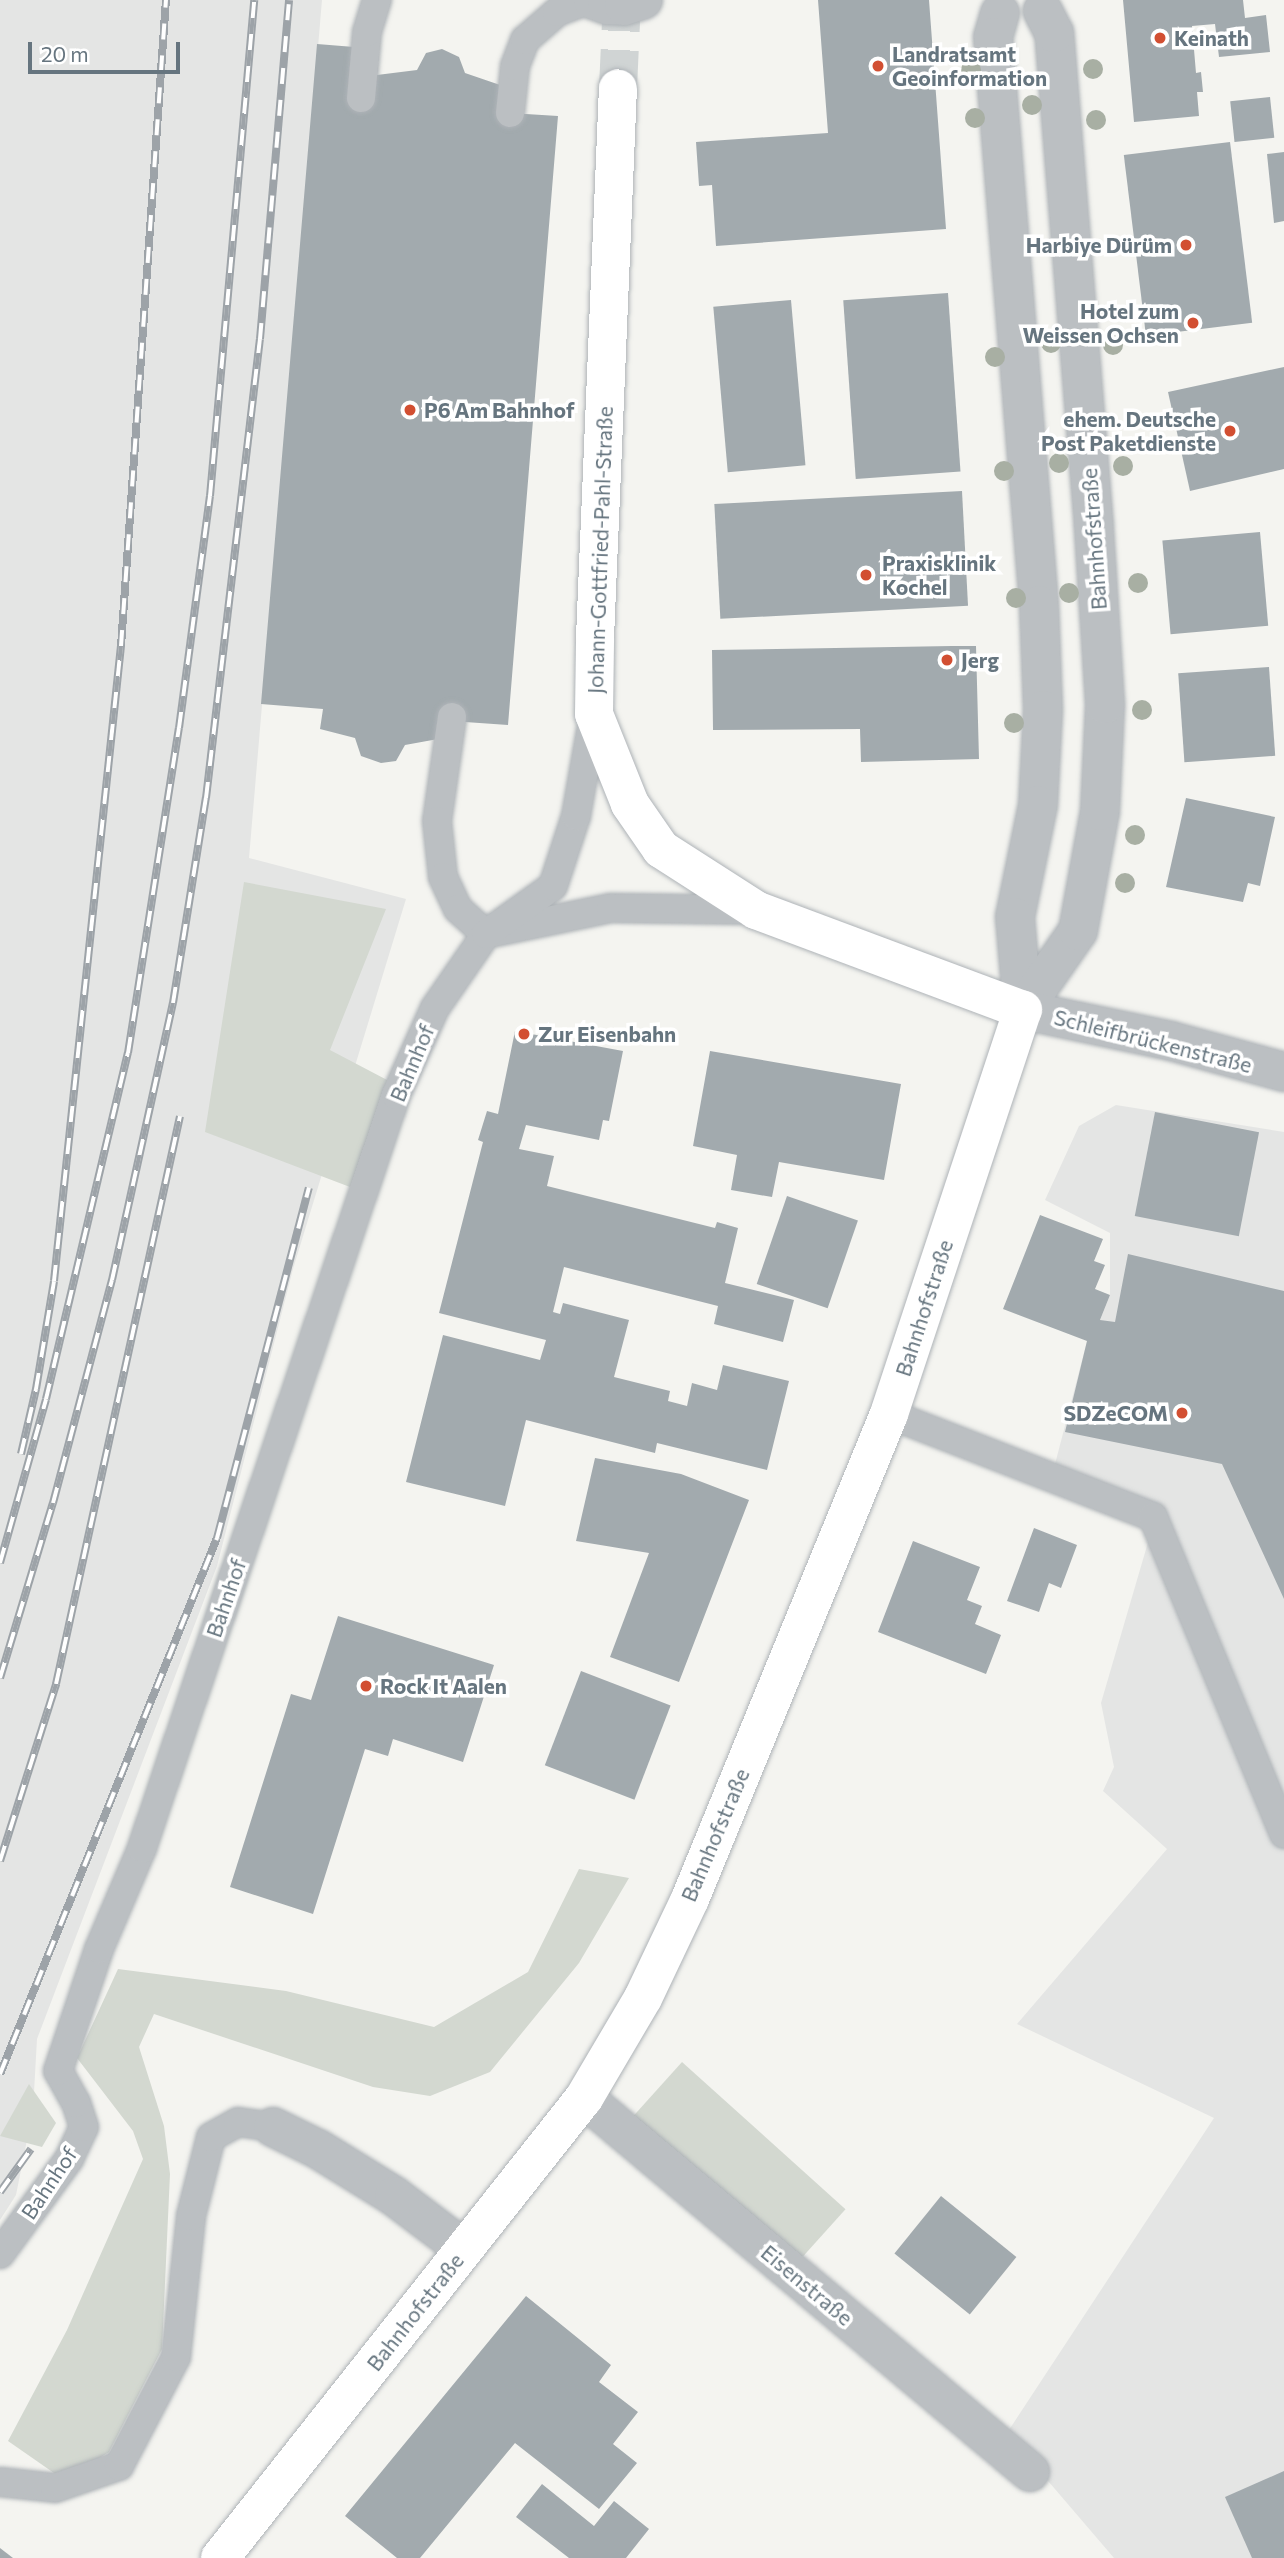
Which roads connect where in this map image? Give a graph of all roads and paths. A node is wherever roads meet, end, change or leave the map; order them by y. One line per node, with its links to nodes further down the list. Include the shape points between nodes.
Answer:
1 (377, 0): 7 (lane, via 367,32)
2 (591, 0): 3 (street, via 624,6); 8 (lane, via 557,12 525,40 515,66)
3 (643, 0)
4 (1050, 5): 5 (street, Bahnhofstraße, via 1017,16); 13 (street, Bahnhofstraße, via 1105,704 1100,811 1078,931)
5 (989, 6): 13 (street, Bahnhofstraße, via 1039,605 1043,710 1038,805 1015,917)
6 (618, 88): 9 (main road, Johann-Gottfried-Pahl-Straße)
7 (361, 99)
8 (510, 113)
9 (594, 714): 11 (main road, Johann-Gottfried-Pahl-Straße, via 630,804 661,849); 12 (lane, Bahnhof, via 576,816 553,886)
10 (452, 717): 12 (lane, via 437,821 443,877 458,909)
11 (756, 910): 12 (lane, via 611,908); 13 (main road, Johann-Gottfried-Pahl-Straße)
12 (486, 934): 20 (lane, Bahnhof, via 435,1008 396,1095 142,1848 99,1949 66,2044 58,2071 84,2127 69,2159)
13 (1023, 1010): 14 (street, Schleifbrückenstraße, via 1171,1041); 15 (main road, Bahnhofstraße)
14 (1284, 1072)
15 (889, 1414): 16 (lane, via 1153,1517); 17 (main road, Bahnhofstraße, via 690,1899 643,1998)
16 (1284, 1834)
17 (584, 2098): 19 (main road, Bahnhofstraße); 21 (street, Eisenstraße)
18 (273, 2127): 19 (street, via 394,2196); 22 (lane, via 237,2122 211,2137 191,2216 176,2357 119,2466 55,2488)
19 (464, 2249): 23 (main road, Bahnhofstraße)
20 (0, 2253)
21 (1030, 2472)
22 (0, 2482)
23 (219, 2558)

